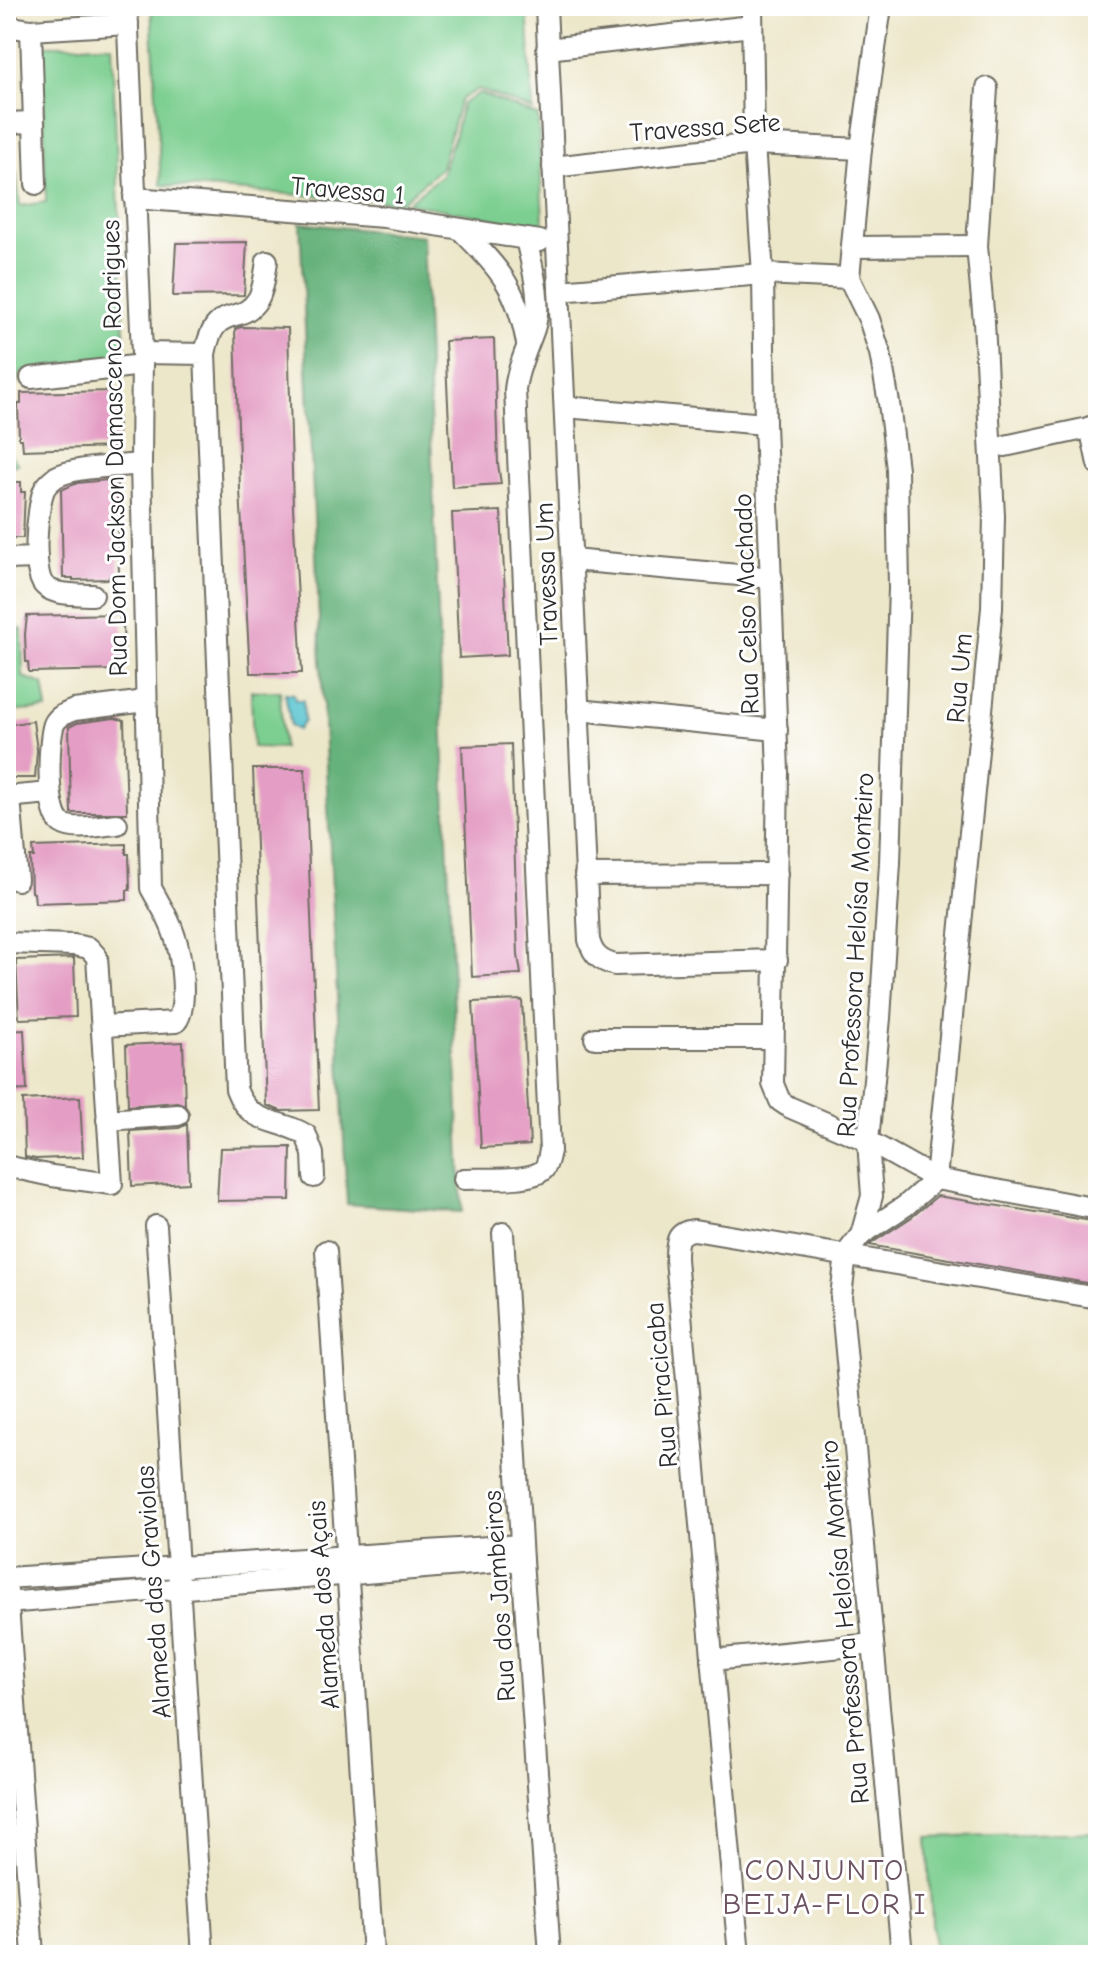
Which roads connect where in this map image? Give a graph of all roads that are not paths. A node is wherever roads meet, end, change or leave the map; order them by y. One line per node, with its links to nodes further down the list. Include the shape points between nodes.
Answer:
1 (546, 6): 7 (street, Travessa Um)
2 (881, 6): 12 (street)
3 (127, 15): 6 (street); 15 (street, Rua Dom Jackson Damasceno Rodrigues)
4 (752, 16): 7 (street); 11 (street, Rua Celso Machado)
5 (6, 26): 6 (street)
6 (31, 30): 9 (street)
7 (547, 49): 13 (street, Travessa Um)
8 (987, 88): 19 (street, Rua Um)
9 (33, 122): 10 (street); 14 (street)
10 (6, 123)
11 (754, 144): 12 (street, Travessa Sete); 13 (street, Travessa Sete); 22 (street, Rua Celso Machado)
12 (861, 149): 20 (street)
13 (553, 167): 18 (street, Travessa Um)
14 (36, 184)
15 (134, 198): 16 (street, Travessa 1, via 384,217); 27 (street, Rua Dom Jackson Damasceno Rodrigues)
16 (460, 229): 17 (street, Travessa 1); 25 (street, via 507,281 521,310)
17 (526, 239): 18 (street, Travessa 1); 25 (street, via 537,309)
18 (556, 243): 24 (street, Travessa Um)
19 (977, 246): 20 (street); 60 (street, Rua Um, via 994,516 992,608)
20 (852, 247): 23 (street)
21 (267, 261): 26 (street, via 259,297 252,306 217,322)
22 (763, 274): 23 (street); 24 (street); 30 (street, Rua Celso Machado)
23 (849, 278): 56 (street, Rua Professora Heloísa Monteiro, via 880,353 897,469 899,530 890,863)
24 (559, 291): 29 (street, Travessa Um)
25 (527, 343): 59 (street, via 515,390 550,1151 547,1165 528,1177)
26 (205, 354): 27 (street); 58 (street, via 236,1089 252,1114 306,1135)
27 (142, 359): 28 (street); 33 (street, Rua Dom Jackson Damasceno Rodrigues)
28 (31, 378)
29 (565, 407): 30 (street); 37 (street, Travessa Um)
30 (765, 424): 38 (street, Rua Celso Machado)
31 (1094, 426): 32 (street); 34 (street)
32 (1005, 446)
33 (141, 464): 35 (street, via 67,473 45,487 38,507); 40 (street, Rua Dom Jackson Damasceno Rodrigues)
34 (1098, 464)
35 (37, 558): 36 (street); 39 (street, via 46,588)
36 (6, 559)
37 (572, 560): 38 (street); 41 (street, Travessa Um)
38 (772, 578): 42 (street, Rua Celso Machado)
39 (93, 595)
40 (146, 701): 43 (street, via 64,713 55,722 50,748); 51 (street, Rua Dom Jackson Damasceno Rodrigues, via 151,888 175,936 183,1012 176,1022)
41 (578, 710): 42 (street); 47 (street, Travessa Um)
42 (777, 730): 46 (street, Rua Celso Machado)
43 (50, 793): 44 (street); 45 (street, via 54,816 62,824)
44 (8, 797): 48 (street)
45 (117, 824)
46 (777, 874): 47 (street); 50 (street, Rua Celso Machado)
47 (585, 875): 50 (street, Travessa Um, via 589,940 607,963)
48 (17, 880)
49 (6, 943): 51 (street, via 89,948 97,957)
50 (777, 960): 53 (street, Rua Celso Machado)
51 (103, 1026): 55 (street)
52 (595, 1038): 53 (street)
53 (773, 1038): 56 (street, Rua Celso Machado, via 773,1084 780,1101)
54 (178, 1115): 55 (street)
55 (107, 1120): 57 (street, via 112,1184)
56 (868, 1141): 60 (street); 64 (street, Rua Professora Heloísa Monteiro, via 872,1196)
57 (6, 1166)
58 (314, 1177)
59 (464, 1179)
60 (936, 1179): 61 (street); 64 (street)
61 (1098, 1209)
62 (156, 1226): 70 (street, Alameda das Graviolas)
63 (503, 1233): 68 (street, Rua dos Jambeiros)
64 (861, 1235): 66 (street, Rua Professora Heloísa Monteiro)
65 (326, 1251): 69 (street, Alameda dos Açais)
66 (846, 1254): 67 (street, Rua Piracicaba); 75 (street, Rua Professora Heloísa Monteiro, via 842,1322); 76 (street, Rua Piracicaba, via 694,1230 682,1232 676,1242)
67 (1098, 1298)
68 (521, 1552): 69 (street); 80 (street, Rua dos Jambeiros)
69 (345, 1565): 70 (street); 73 (street); 79 (street, Alameda dos Açais)
70 (176, 1567): 72 (street); 73 (street, Alameda das Graviolas)
71 (6, 1571): 72 (street)
72 (6, 1578): 74 (street)
73 (178, 1589): 74 (street); 78 (street, Alameda das Graviolas)
74 (7, 1603): 77 (street)
75 (873, 1644): 76 (street); 82 (street, Rua Professora Heloísa Monteiro)
76 (712, 1660): 81 (street, Rua Piracicaba)
77 (33, 1955)
78 (203, 1955)
79 (373, 1955)
80 (550, 1955)
81 (739, 1955)
82 (902, 1955)

